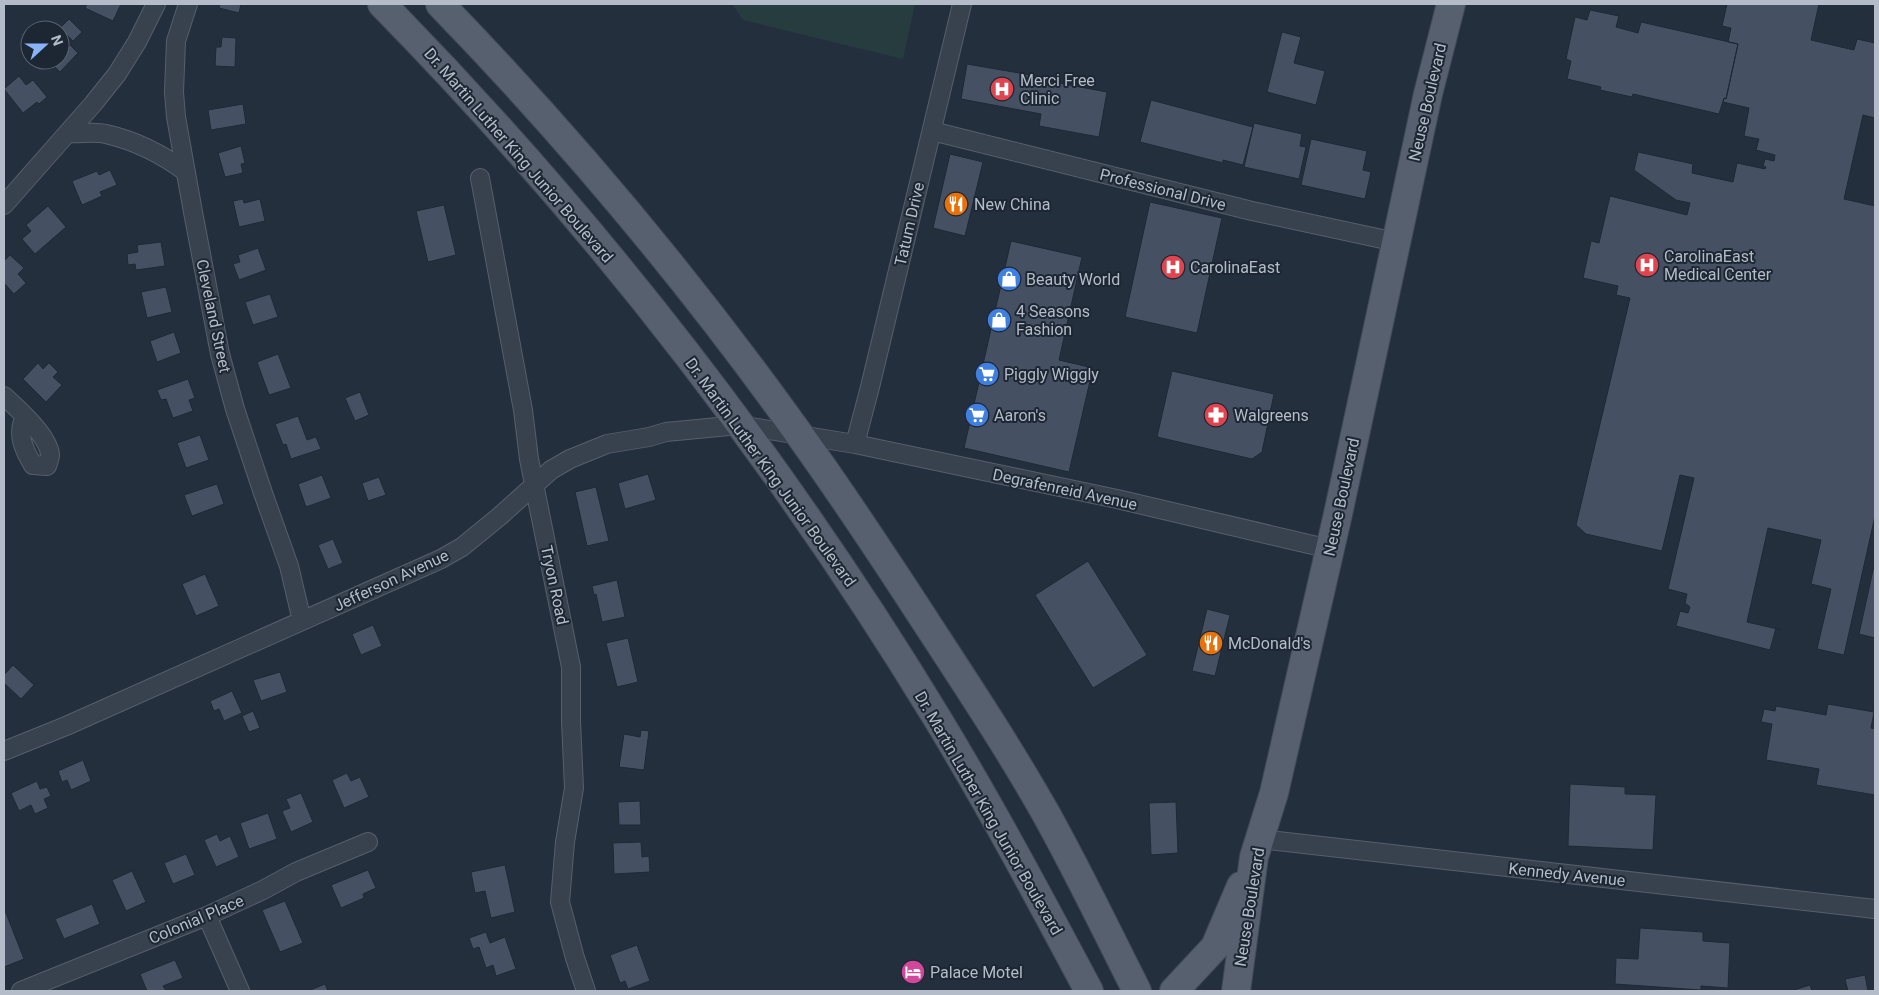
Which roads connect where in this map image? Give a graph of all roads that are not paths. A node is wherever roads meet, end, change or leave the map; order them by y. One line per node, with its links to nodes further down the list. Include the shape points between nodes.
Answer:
1 (156, 4): 8 (street, via 117,74)
2 (188, 4): 9 (street, Cleveland Street, via 176,41 174,92)
3 (382, 4): 15 (main road, Dr. Martin Luther King Junior Boulevard, via 470,96 573,213)
4 (440, 4): 16 (main road, via 536,107 627,212)
5 (962, 4): 7 (street, Tatum Drive)
6 (1451, 4): 12 (main road, Neuse Boulevard)
7 (932, 131): 12 (street, Professional Drive, via 1252,211); 17 (street, Tatum Drive)
8 (68, 133): 9 (street, via 106,134 142,145); 11 (street)
9 (186, 172): 20 (street, Cleveland Street, via 220,354 244,437 289,566)
10 (480, 178): 18 (street, Tryon Road)
11 (4, 205)
12 (1396, 242): 19 (main road, Neuse Boulevard)
13 (4, 396): 14 (street)
14 (25, 417)
15 (739, 425): 16 (street, Jefferson Avenue); 18 (street, Jefferson Avenue, via 666,432 607,444 570,459); 29 (main road, Dr. Martin Luther King Junior Boulevard, via 809,521 925,698 994,815)
16 (799, 434): 17 (street, Degrafenreid Avenue); 30 (main road, via 998,733 1045,812)
17 (855, 444): 19 (street, Degrafenreid Avenue, via 1116,499)
18 (535, 483): 20 (street, Jefferson Avenue, via 500,516 441,559); 28 (street, Tryon Road, via 571,667 574,788 560,902)
19 (1330, 549): 23 (main road, Neuse Boulevard, via 1274,793)
20 (302, 620): 21 (street, Jefferson Avenue)
21 (4, 751)
22 (368, 842): 25 (street, Colonial Place, via 296,872)
23 (1257, 848): 24 (street, Kennedy Avenue); 31 (main road, via 1214,947); 32 (main road, Neuse Boulevard)
24 (1875, 909)
25 (207, 916): 26 (street, Colonial Place); 27 (street)
26 (21, 991)
27 (240, 991)
28 (586, 991)
29 (1089, 991)
30 (1137, 991)
31 (1174, 991)
32 (1236, 991)

